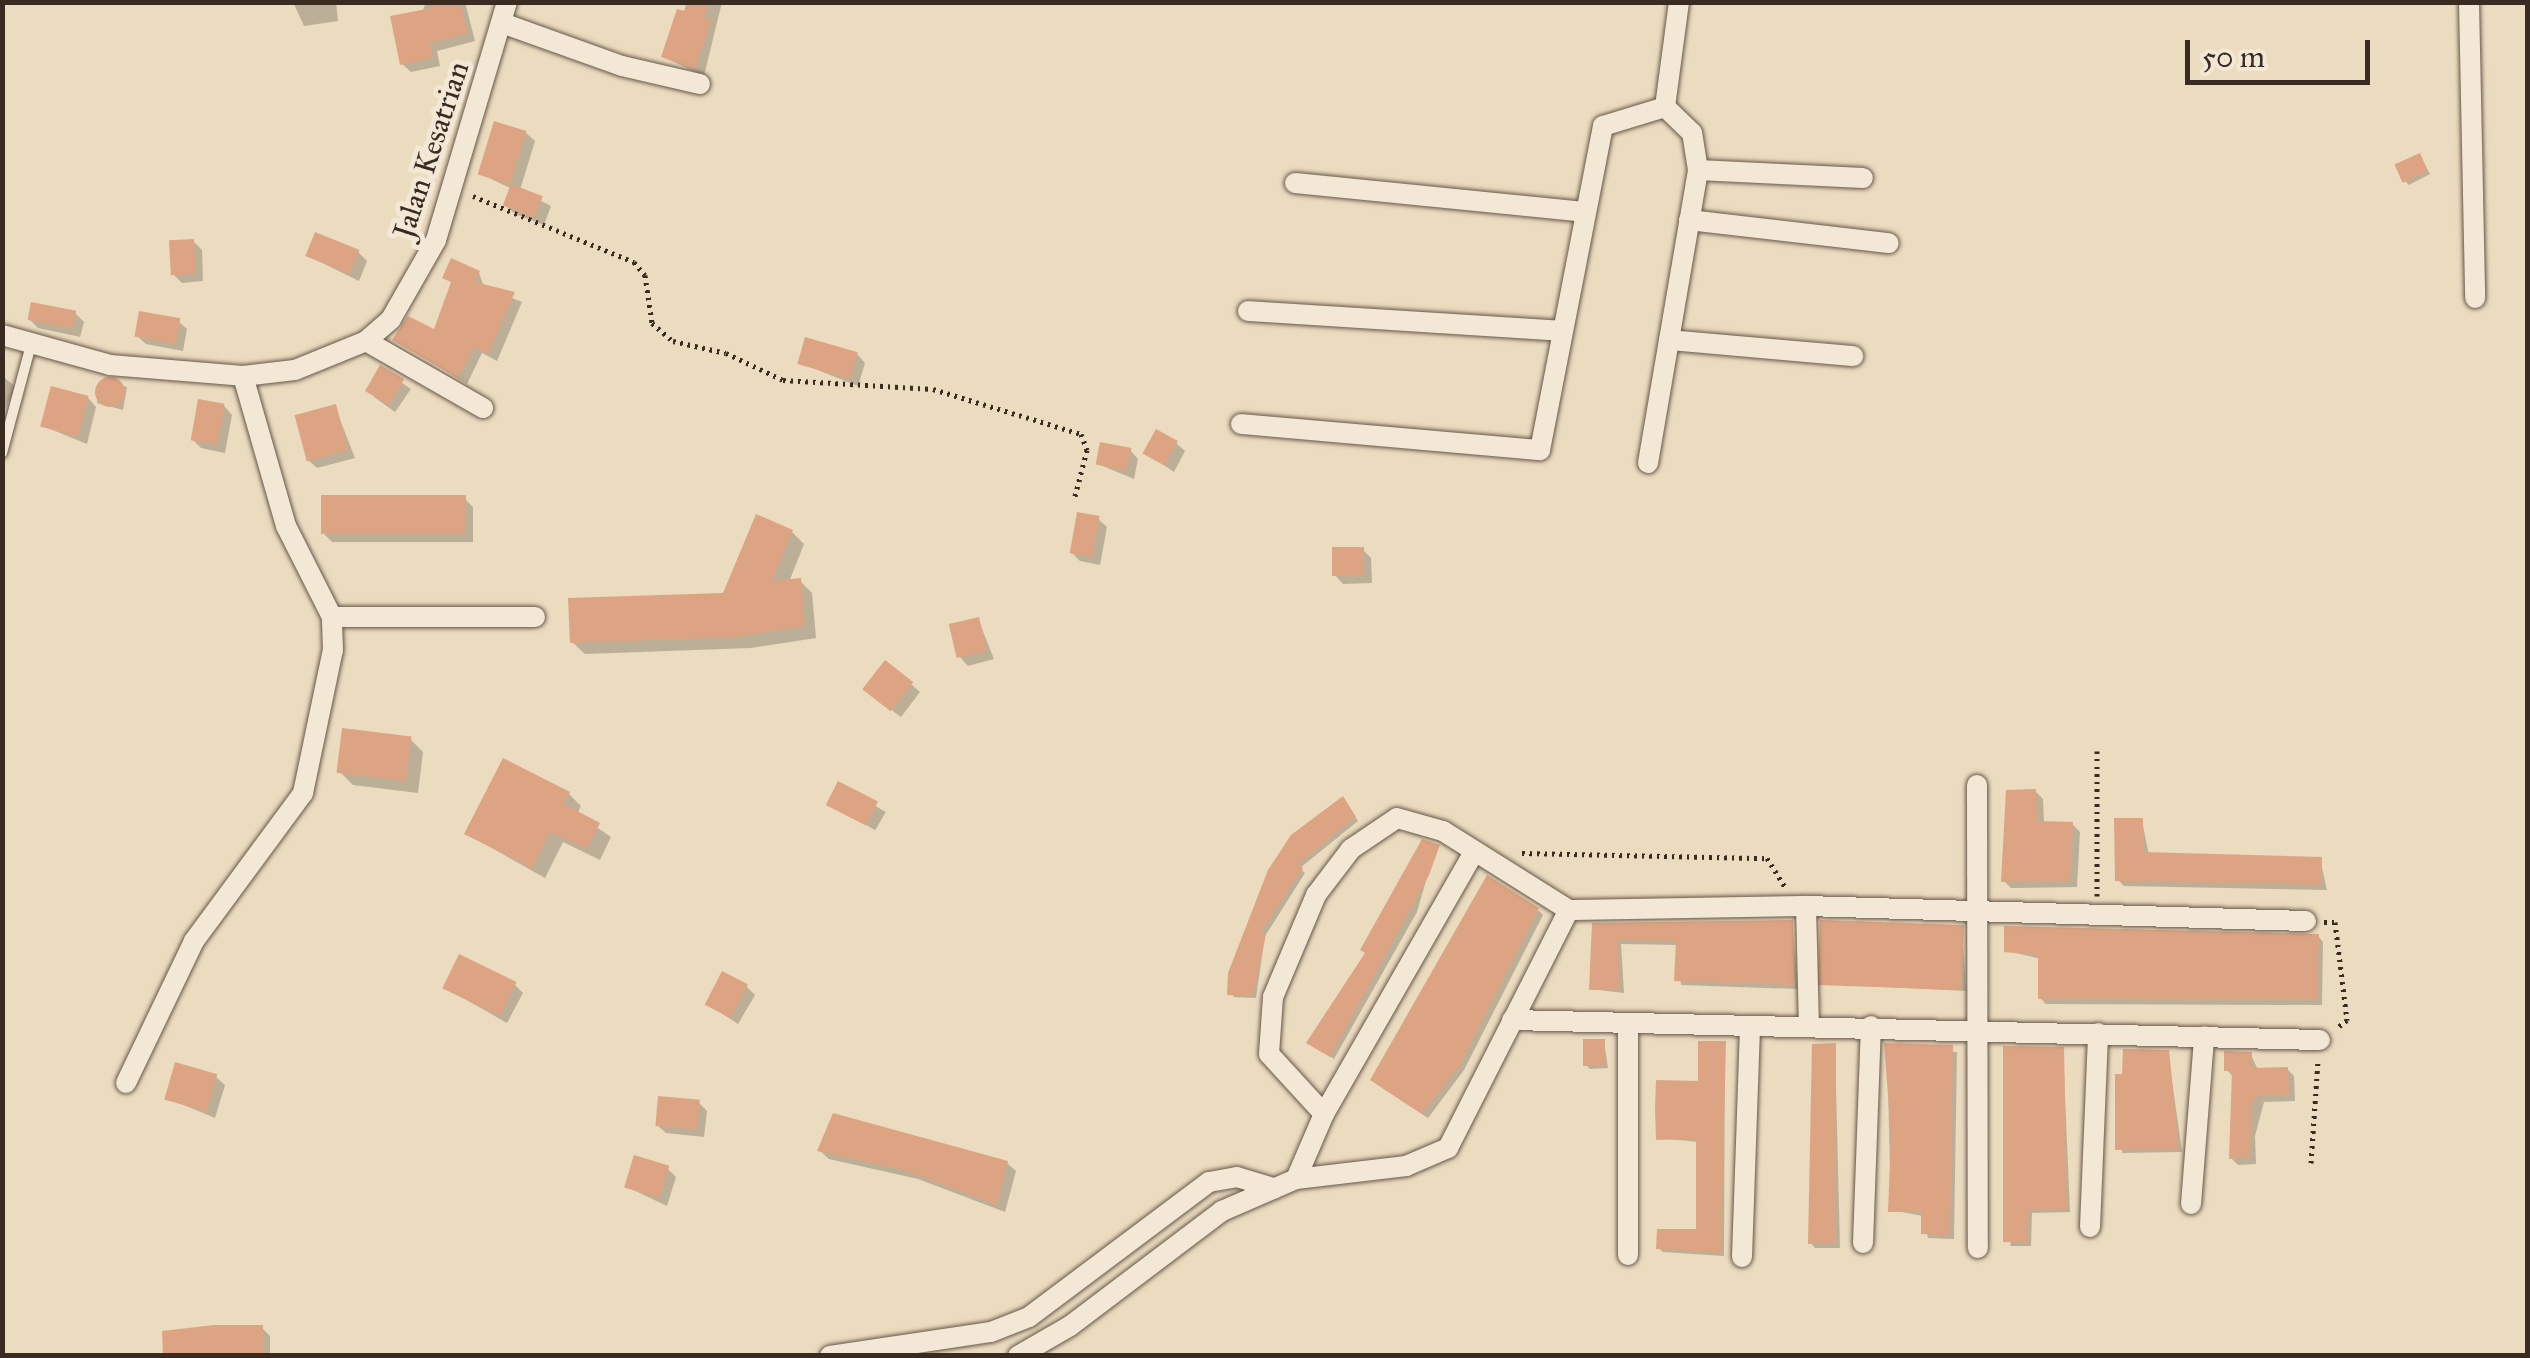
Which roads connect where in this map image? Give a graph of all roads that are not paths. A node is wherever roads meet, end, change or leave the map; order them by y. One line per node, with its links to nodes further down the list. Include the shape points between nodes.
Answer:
1 (1679, 2): 5 (street)
2 (2469, 2): 12 (street)
3 (505, 13): 4 (street, via 654,76); 17 (street, Jalan Kesatrian, via 455,188 421,273)
4 (700, 84)
5 (1665, 108): 6 (street, via 1692,134); 9 (street, via 1603,126)
6 (1698, 170): 7 (street); 10 (street)
7 (1863, 178)
8 (1295, 183): 9 (street)
9 (1586, 212): 14 (street)
10 (1690, 220): 11 (street); 16 (street)
11 (1890, 242)
12 (2475, 298)
13 (1248, 311): 14 (street)
14 (1562, 331): 22 (street, via 1540,450)
15 (2, 335): 18 (street, Jalan Kesatrian)
16 (1668, 340): 19 (street); 24 (street)
17 (366, 341): 20 (street, Jalan Kesatrian, via 295,370); 21 (street)
18 (32, 345): 20 (street, Jalan Kesatrian, via 110,365); 23 (lane)
19 (1853, 356)
20 (243, 376): 25 (street, via 286,526)
21 (483, 408)
22 (1241, 424)
23 (2, 452)
24 (1648, 463)
25 (332, 617): 26 (street); 42 (street, via 333,650 302,793 194,940)
26 (535, 617)
27 (1977, 785): 31 (street)
28 (1474, 852): 30 (street); 43 (street); 43 (street, via 1442,831 1398,818 1351,849 1316,895 1272,997 1268,1040 1278,1071)
29 (1801, 907): 30 (street); 31 (street); 35 (street)
30 (1569, 910): 33 (street)
31 (1977, 913): 32 (street); 38 (street)
32 (2306, 921)
33 (1512, 1020): 34 (street); 44 (street, via 1448,1148 1406,1166)
34 (1628, 1026): 37 (street); 50 (street)
35 (1809, 1026): 36 (street); 37 (street)
36 (1871, 1026): 38 (street); 48 (street)
37 (1750, 1027): 51 (street)
38 (1977, 1030): 39 (street); 49 (street)
39 (2098, 1033): 40 (street); 47 (street)
40 (2204, 1036): 41 (street); 46 (street)
41 (2320, 1040)
42 (126, 1083)
43 (1324, 1114): 44 (street)
44 (1296, 1179): 45 (street)
45 (1274, 1188): 52 (street, via 1237,1177 1209,1182 1029,1317 1004,1327); 53 (street, via 1222,1211 1070,1326)
46 (2191, 1204)
47 (2090, 1227)
48 (1863, 1243)
49 (1978, 1248)
50 (1628, 1255)
51 (1742, 1257)
52 (830, 1356)
53 (1018, 1356)

